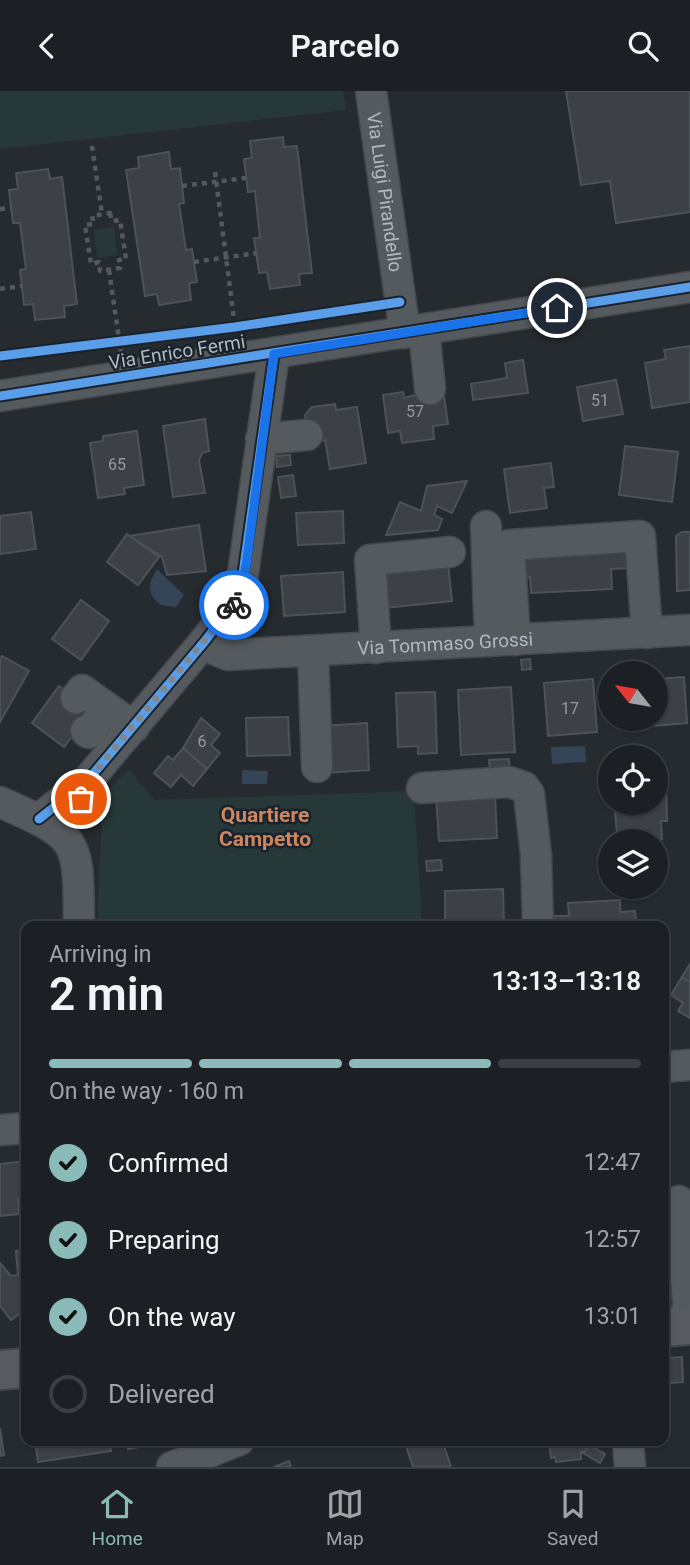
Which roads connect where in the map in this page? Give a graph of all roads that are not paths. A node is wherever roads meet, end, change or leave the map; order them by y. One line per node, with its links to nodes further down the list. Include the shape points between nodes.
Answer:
1 (371, 91): 3 (street, Via Luigi Pirandello)
2 (690, 287): 3 (street, Via Enrico Fermi)
3 (414, 331): 4 (street, Via Enrico Fermi); 5 (street, Via Luigi Pirandello)
4 (274, 354): 6 (street, Via Enrico Fermi); 8 (street)
5 (430, 389)
6 (0, 395)
7 (307, 435): 8 (street)
8 (261, 439): 13 (street, via 244,582 232,608)
9 (486, 526): 14 (street)
10 (450, 552): 15 (street, via 370,561)
11 (690, 630): 12 (street, Via Tommaso Grossi)
12 (647, 633): 14 (street, Via Tommaso Grossi); 14 (street, via 640,536 509,545)
13 (205, 641): 16 (street, Via Tommaso Grossi, via 229,655); 19 (street)
14 (502, 641): 15 (street, Via Tommaso Grossi)
15 (376, 647): 16 (street, Via Tommaso Grossi)
16 (313, 651): 21 (street)
17 (76, 698): 18 (street, via 82,690)
18 (107, 709): 19 (street); 20 (street, via 89,733)
19 (134, 727): 22 (street)
20 (86, 731)
21 (317, 767)
22 (88, 780): 25 (street); 26 (street)
23 (422, 788): 28 (street, via 509,782 524,787 529,794)
24 (0, 802): 25 (street)
25 (39, 819): 26 (street)
26 (67, 837): 27 (street, via 78,865)
27 (79, 921)
28 (538, 921)
29 (690, 1065): 30 (street)
30 (669, 1067)
31 (21, 1128): 32 (street)
32 (0, 1130)
33 (679, 1201): 34 (street)
34 (690, 1324): 35 (main road)
35 (669, 1326)
36 (21, 1368): 37 (main road)
37 (0, 1370)
38 (224, 1446): 40 (street)
39 (628, 1446): 41 (street)
40 (172, 1467)
41 (630, 1467)

